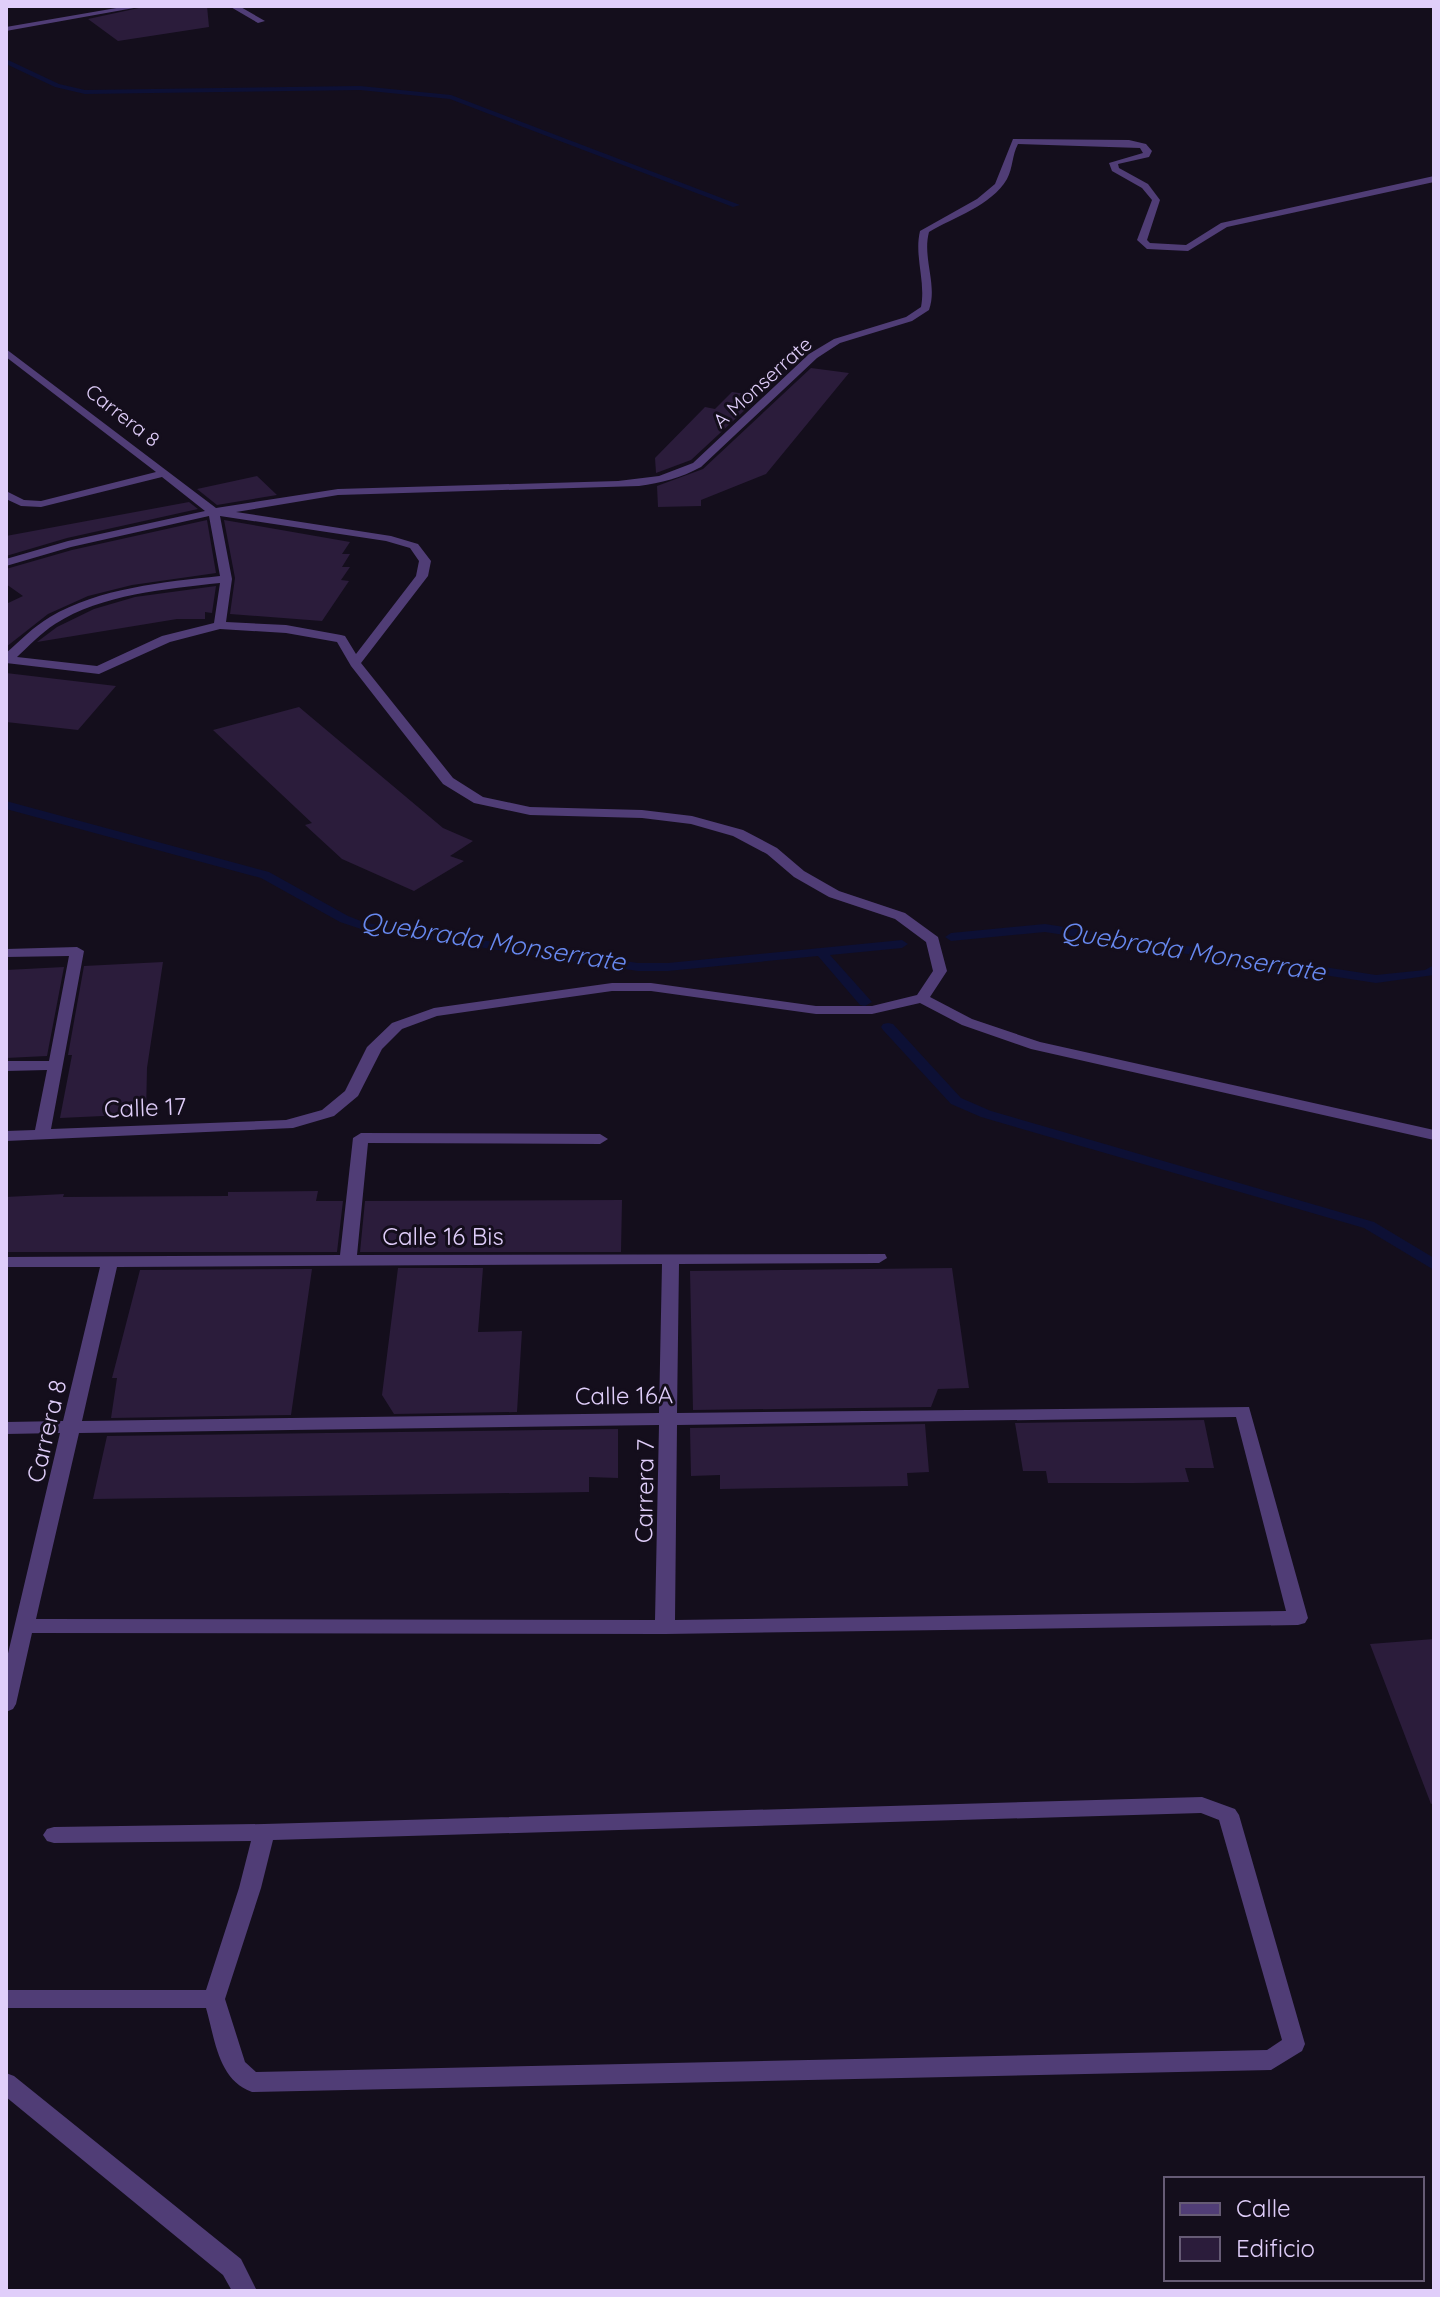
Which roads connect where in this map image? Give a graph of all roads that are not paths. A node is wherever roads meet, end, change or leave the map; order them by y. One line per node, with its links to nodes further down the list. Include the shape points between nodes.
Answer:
1 (141, 6): 4 (street)
2 (233, 6): 3 (street)
3 (261, 21)
4 (6, 29)
5 (1434, 179): 9 (street, A Monserrate, via 1256,216 1224,225 1188,248 1168,249 1147,246 1142,240 1154,193 1113,163 1146,155 1143,146 1016,141 995,189 925,231 920,245 929,297 926,308 909,319 837,341 813,356 680,475 630,484 338,492)
6 (6, 352): 7 (street, Carrera 8)
7 (162, 474): 8 (street, via 41,504 21,503); 9 (street, Carrera 8)
8 (6, 494)
9 (214, 512): 10 (street); 11 (street); 14 (street, via 414,546 425,561 422,576)
10 (6, 563)
11 (226, 579): 12 (street); 13 (street, via 108,598 57,618)
12 (220, 625): 13 (street, via 166,639 99,670); 14 (street, via 341,639)
13 (6, 659)
14 (355, 663): 16 (street, via 448,781 479,800 530,811 692,820 772,851 834,894 900,916 933,940 940,971)
15 (6, 953): 17 (street, via 77,951)
16 (922, 998): 19 (street, via 967,1022 1036,1046); 21 (street, Calle 17, via 872,1010 816,1010 651,987 612,987 434,1012 397,1026 375,1047 352,1093 328,1113 287,1125)
17 (55, 1065): 18 (street); 21 (street)
18 (6, 1066)
19 (1434, 1135)
20 (6, 1136): 21 (street, Calle 17)
21 (42, 1136)
22 (600, 1139): 25 (street, via 361,1138)
23 (879, 1258): 24 (street, Calle 16 Bis)
24 (671, 1259): 25 (street, Calle 16 Bis); 28 (street, Carrera 7)
25 (348, 1260): 26 (street, Calle 16 Bis)
26 (110, 1261): 27 (street, Calle 16 Bis); 30 (street, Carrera 8)
27 (6, 1262)
28 (669, 1418): 30 (street, Calle 16A); 32 (street, Carrera 7); 32 (street, Calle 16A, via 1243,1411 1298,1618)
29 (6, 1428): 30 (street, Calle 16A)
30 (71, 1428): 31 (street, Carrera 8)
31 (26, 1626): 32 (street); 33 (street, Carrera 8)
32 (665, 1627)
33 (6, 1704)
34 (264, 1832): 35 (street); 37 (street); 37 (street, via 1202,1805 1228,1815 1294,2044 1271,2060 252,2082 235,2068)
35 (54, 1835)
36 (6, 1999): 37 (street)
37 (214, 1999)
38 (6, 2083): 39 (street, via 232,2267)
39 (245, 2291)

